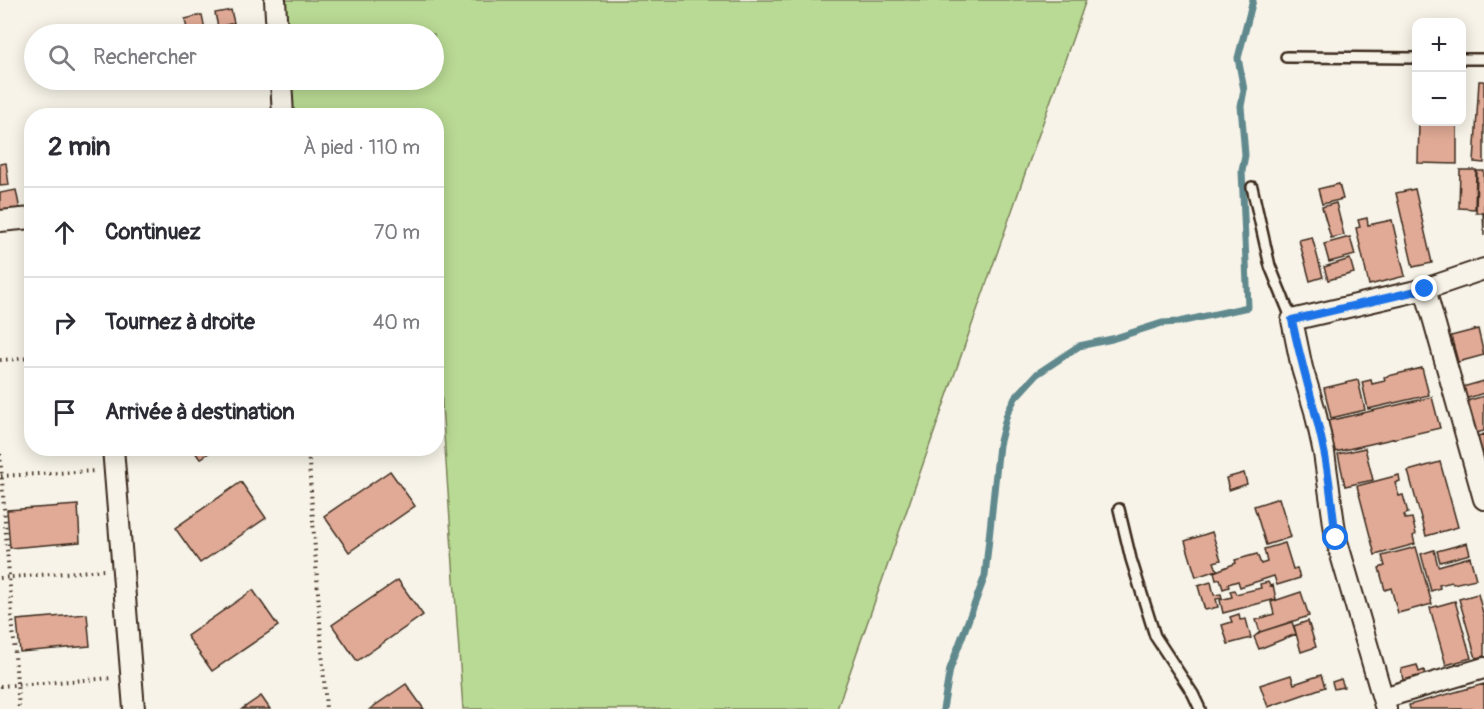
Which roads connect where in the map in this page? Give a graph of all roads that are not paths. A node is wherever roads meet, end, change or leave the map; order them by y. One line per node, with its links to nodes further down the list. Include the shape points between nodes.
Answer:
1 (275, 0): 2 (street)
2 (277, 24)
3 (1287, 57): 4 (lane)
4 (1412, 58)
5 (1466, 59): 6 (lane)
6 (1484, 59)
7 (282, 90): 8 (street)
8 (283, 108)
9 (1252, 187): 14 (lane, via 1270,266)
10 (24, 219): 11 (street)
11 (0, 221)
12 (1484, 269): 13 (street)
13 (1425, 289): 14 (street); 16 (street)
14 (1292, 320): 19 (street, via 1324,453 1336,538)
15 (114, 456): 20 (street)
16 (1484, 498)
17 (1119, 509): 21 (lane, via 1155,636)
18 (1484, 668): 19 (street)
19 (1385, 704)
20 (134, 709)
21 (1200, 709)

